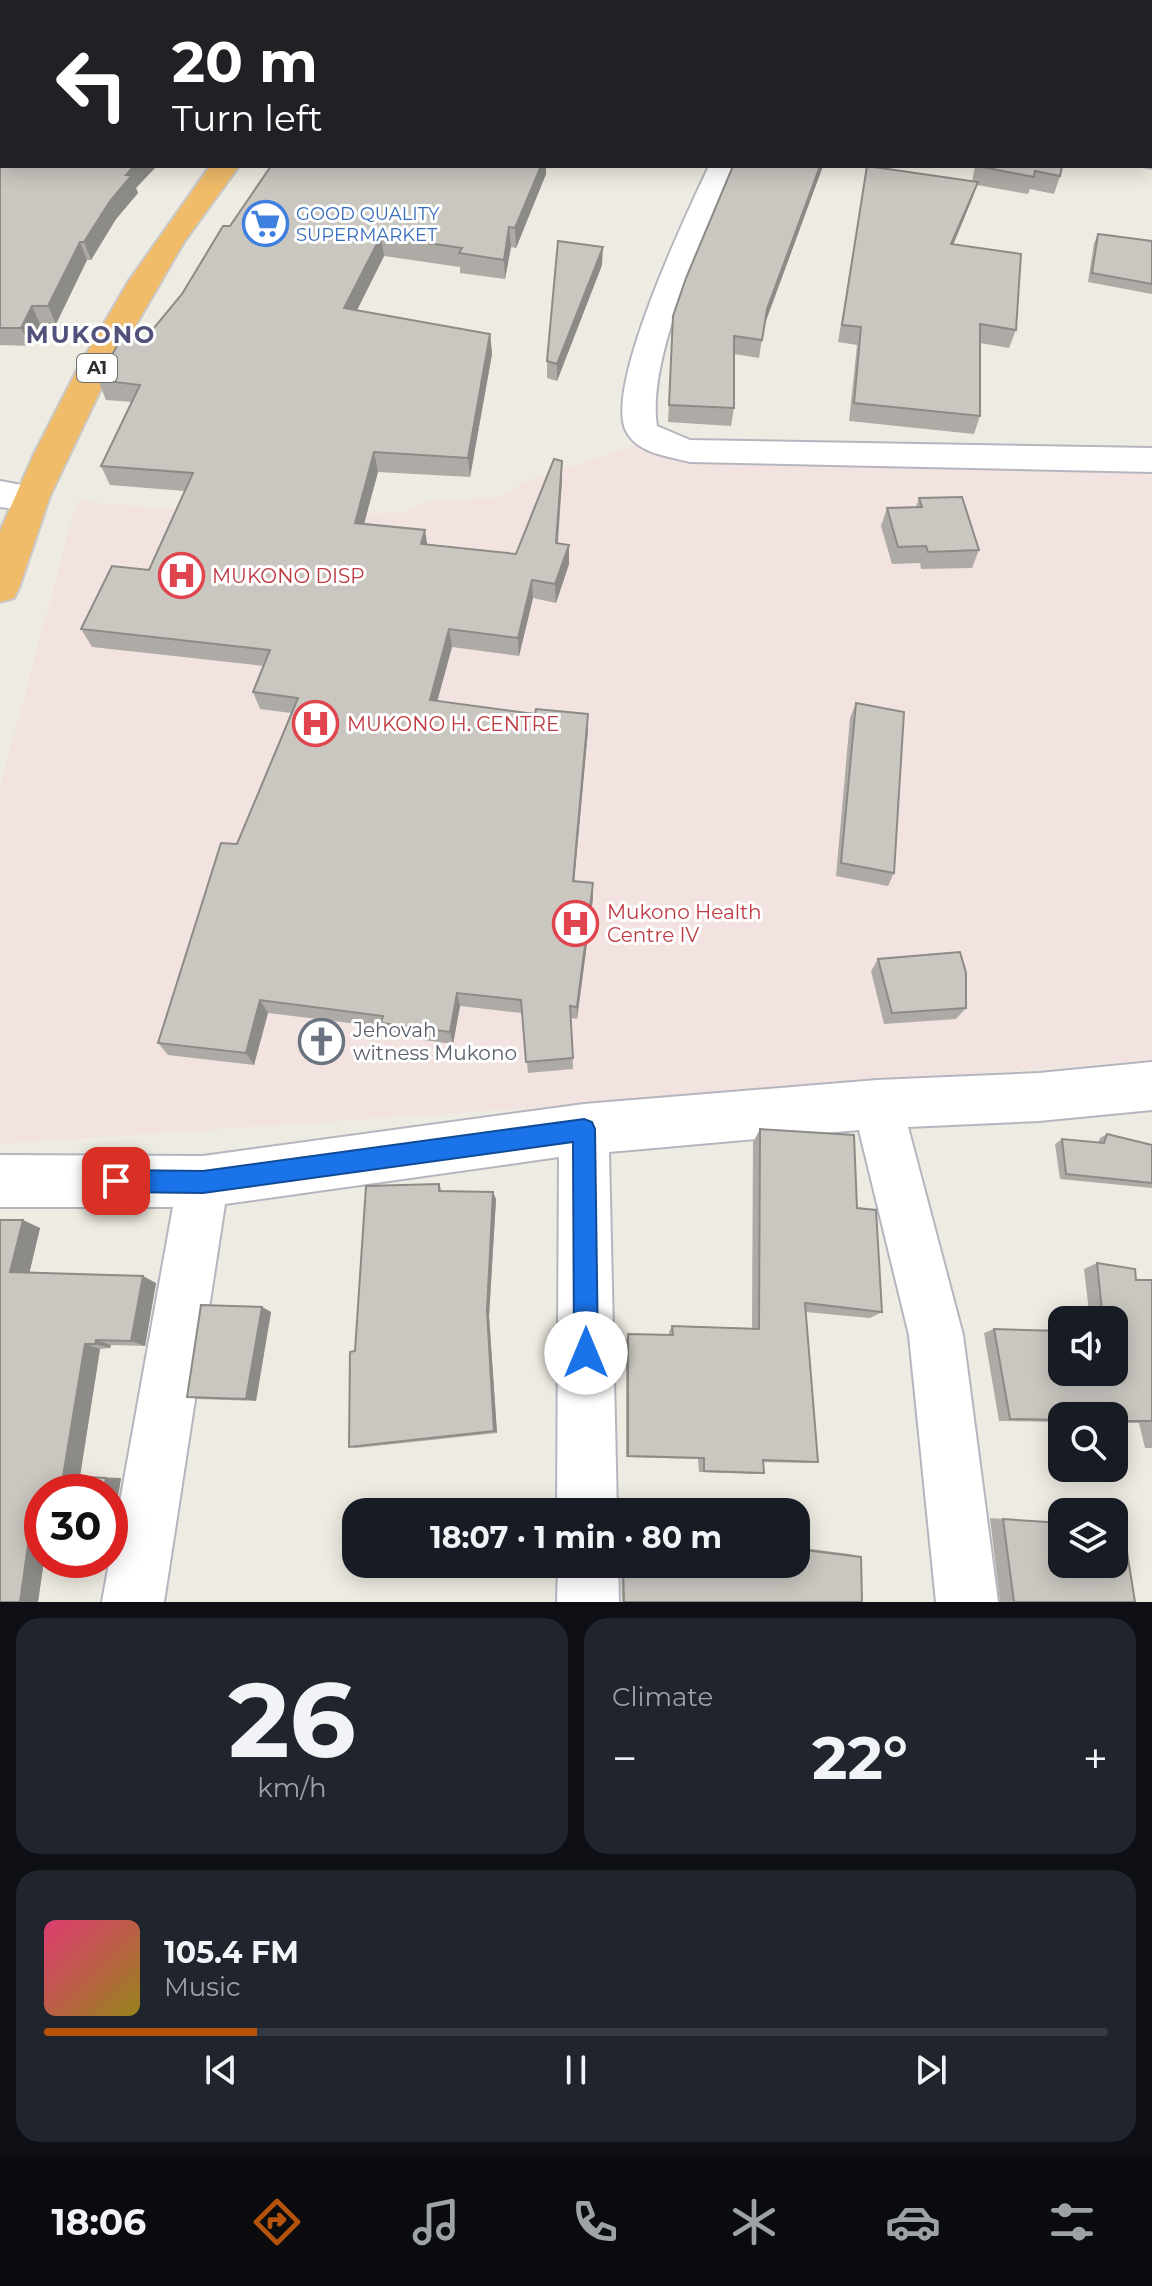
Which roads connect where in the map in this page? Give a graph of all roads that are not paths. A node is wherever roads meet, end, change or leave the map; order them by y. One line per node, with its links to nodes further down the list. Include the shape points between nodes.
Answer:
1 (223, 168): 4 (highway, A1, via 190,209)
2 (721, 168): 3 (street, via 682,256 651,346 637,417 654,440 690,451)
3 (1152, 460)
4 (16, 496): 5 (highway, A1)
5 (0, 588)
6 (1152, 1086): 7 (street)
7 (877, 1104): 8 (street); 15 (street, via 936,1335)
8 (584, 1129): 10 (street); 11 (street)
9 (0, 1181): 10 (street)
10 (203, 1182): 13 (street)
11 (587, 1498)
12 (588, 1578): 14 (street)
13 (133, 1602)
14 (588, 1602)
15 (967, 1602)

